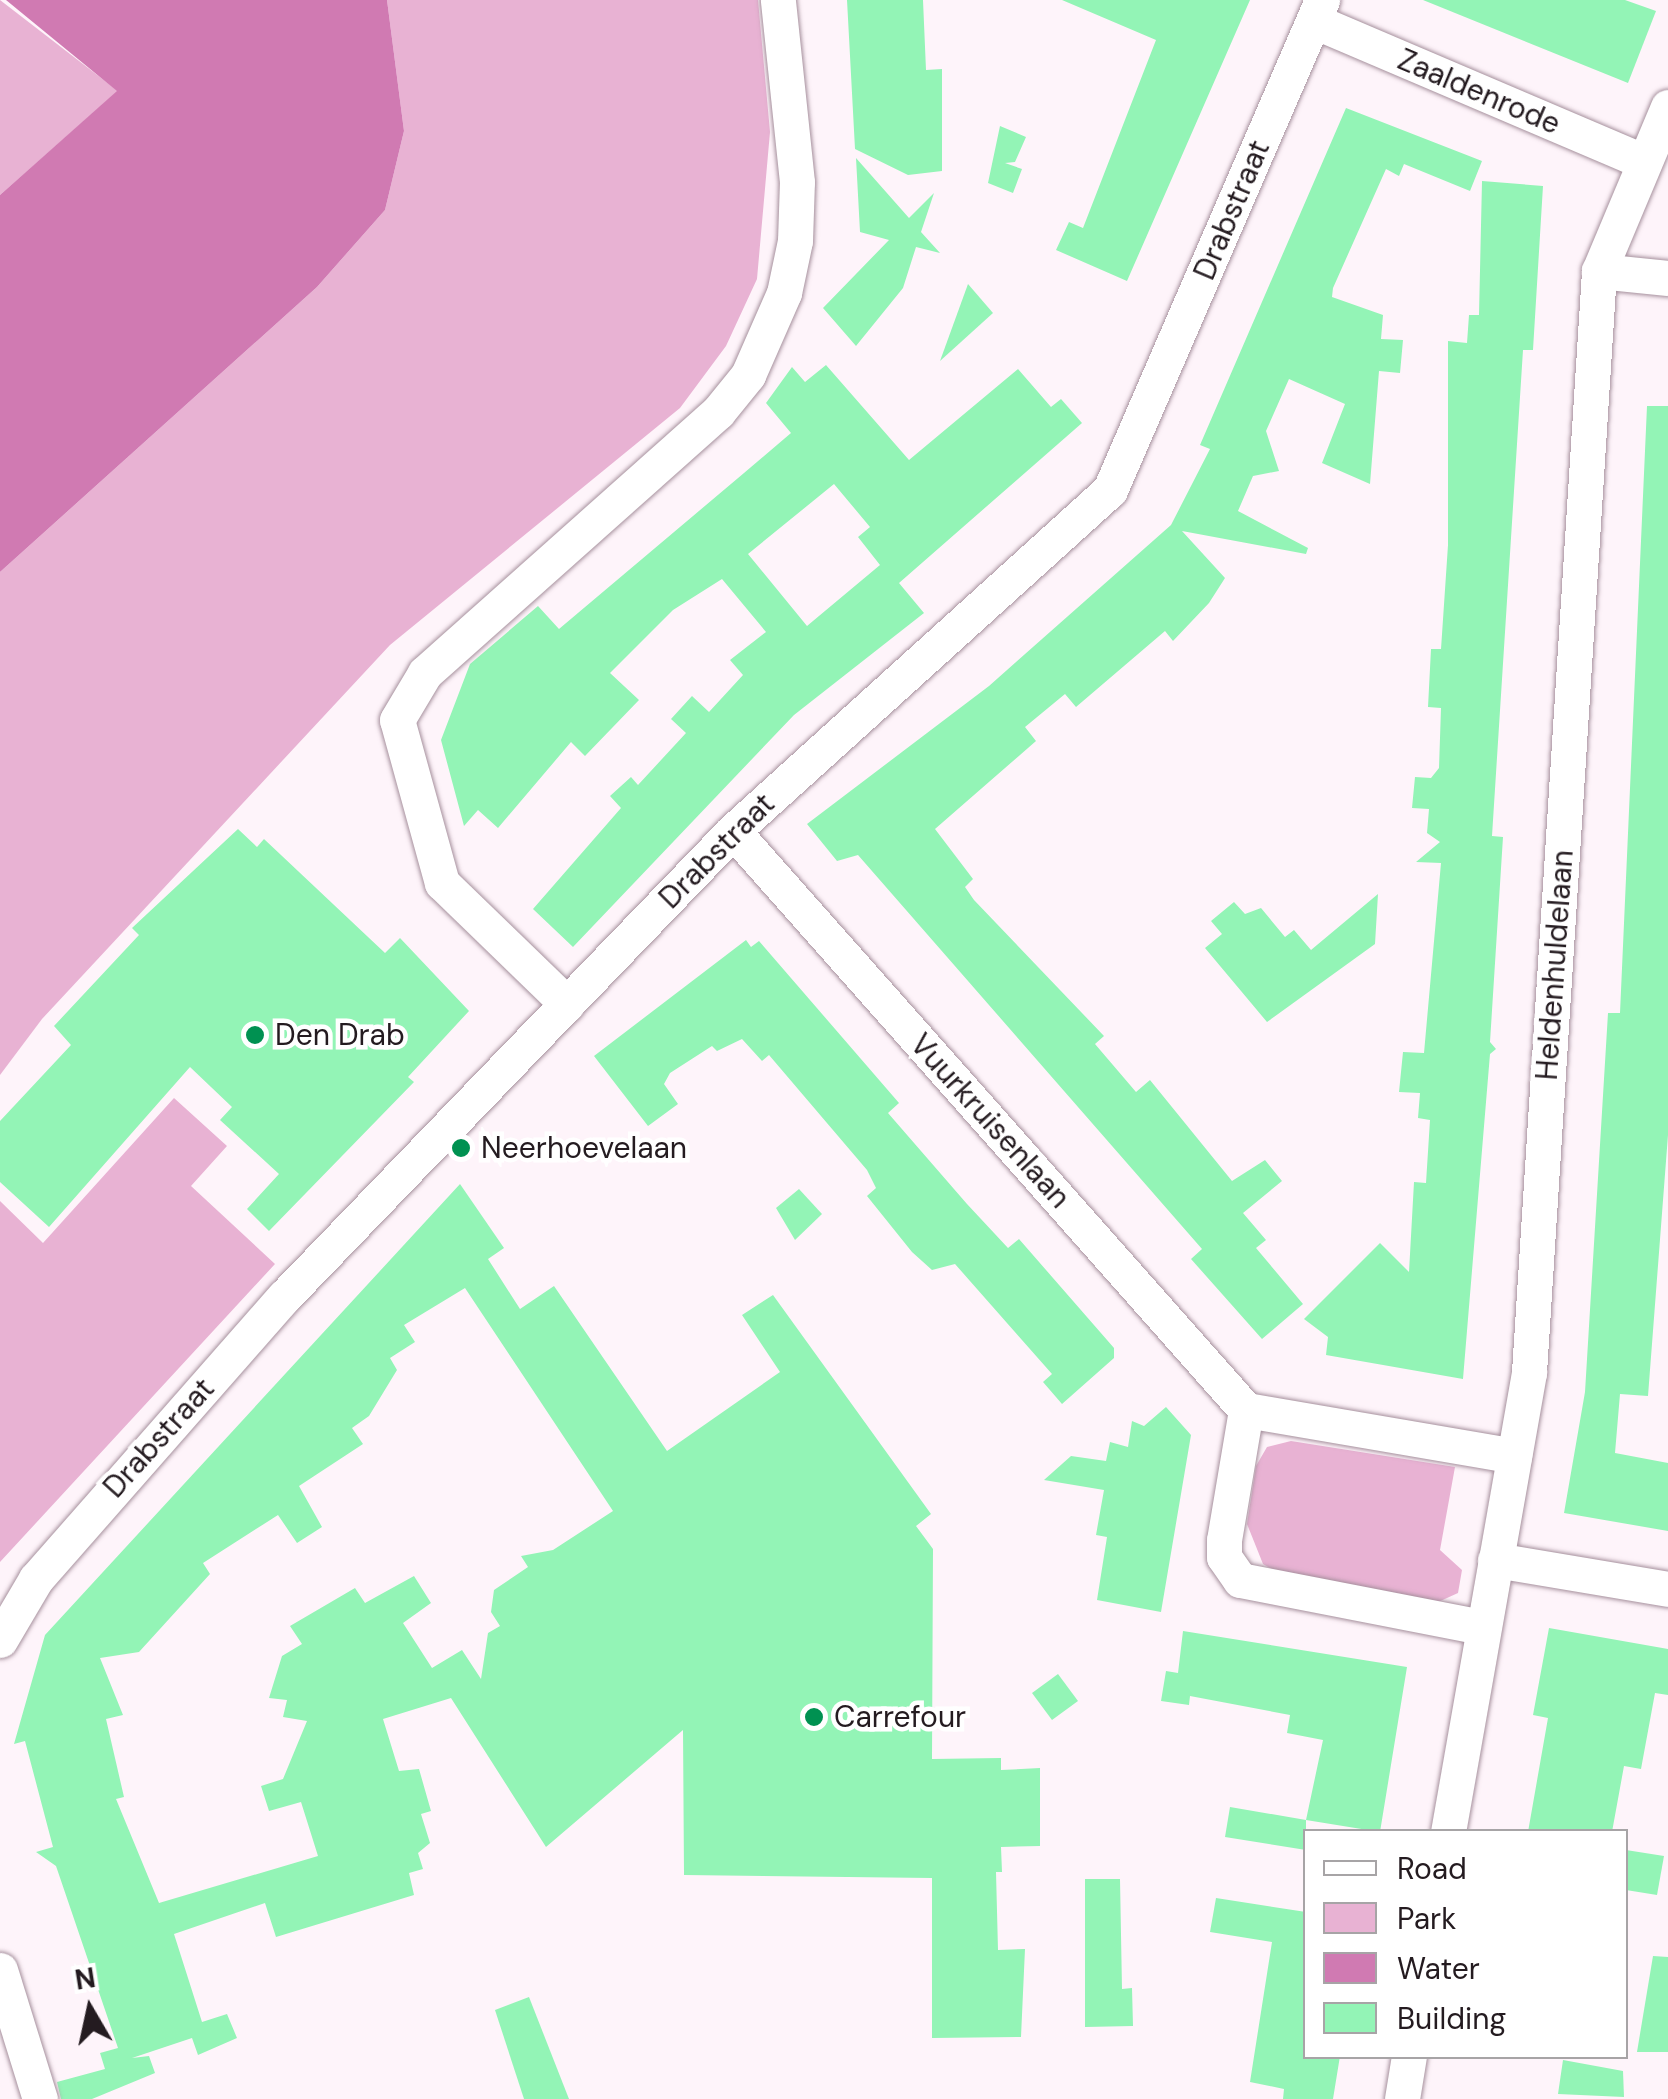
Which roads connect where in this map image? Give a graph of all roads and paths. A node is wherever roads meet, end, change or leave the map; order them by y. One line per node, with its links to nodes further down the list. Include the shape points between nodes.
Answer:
1 (778, 0): 8 (street, via 797,182 795,241 784,293 748,375 718,412 425,674 397,720 442,883)
2 (1318, 11): 4 (street, Zaaldenrode); 7 (street, Drabstraat, via 1110,490)
3 (1668, 107): 4 (street, Heldenhuldelaan)
4 (1644, 162): 5 (street, Heldenhuldelaan)
5 (1599, 272): 6 (street); 10 (street, Heldenhuldelaan, via 1529,1372)
6 (1668, 278)
7 (734, 832): 8 (street, Drabstraat); 9 (street, Vuurkruisenlaan)
8 (567, 1004): 14 (street, Drabstraat, via 271,1312 36,1579)
9 (1246, 1410): 10 (street); 13 (street, via 1224,1540 1224,1557 1240,1580)
10 (1514, 1456): 11 (street, Heldenhuldelaan)
11 (1495, 1560): 12 (street); 13 (street, Heldenhuldelaan)
12 (1668, 1589)
13 (1482, 1627): 15 (street, Heldenhuldelaan)
14 (0, 1640)
15 (1448, 1829)
16 (0, 1970): 18 (street)
17 (1409, 2059): 19 (street)
18 (40, 2099)
19 (1402, 2099)

